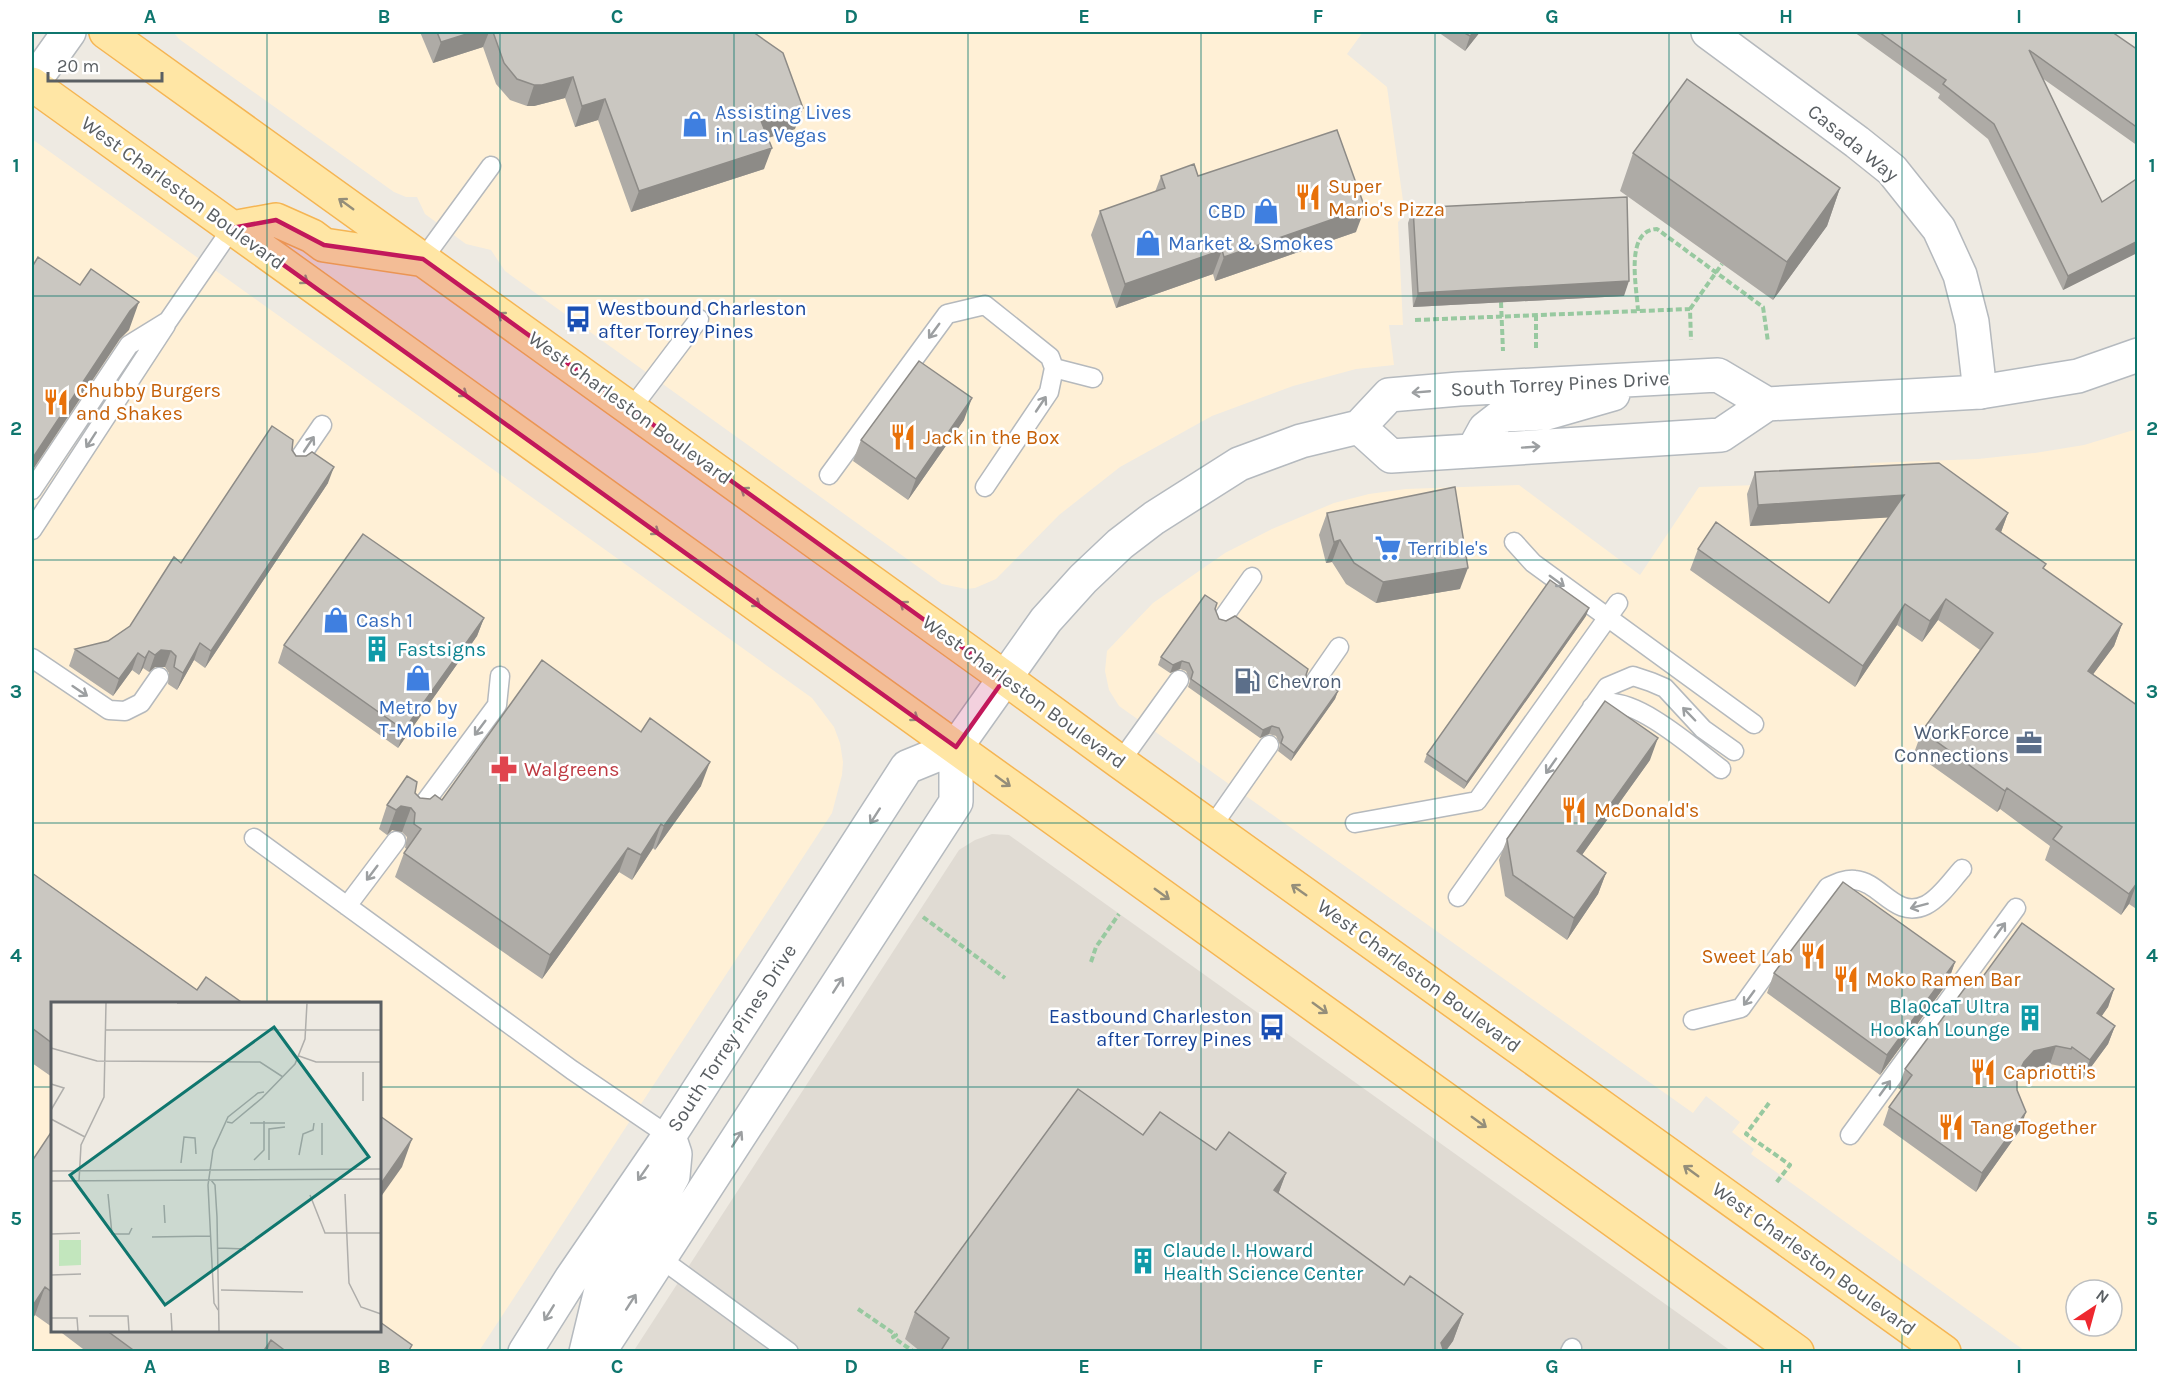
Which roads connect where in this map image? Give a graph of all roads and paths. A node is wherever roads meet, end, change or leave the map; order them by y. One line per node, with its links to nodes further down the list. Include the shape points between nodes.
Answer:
1 (69, 32): 4 (main road)
2 (106, 32): 7 (main road, West Charleston Boulevard, one-way to 2)
3 (1708, 32): 26 (main road, Casada Way, via 1892,170 1939,229 1960,276 1972,322)
4 (32, 84): 6 (main road, West Charleston Boulevard)
5 (491, 166): 7 (lane)
6 (232, 228): 7 (main road, via 276,220 324,245); 17 (lane); 51 (main road, West Charleston Boulevard, one-way to 51)
7 (423, 259): 28 (main road, West Charleston Boulevard, one-way to 7)
8 (1722, 264): 9 (path)
9 (1717, 273): 11 (path); 12 (path, via 1657,228 1649,229 1635,248); 18 (path, via 1763,307)
10 (1501, 302): 14 (path)
11 (1690, 309): 12 (path); 19 (path)
12 (1638, 311): 13 (path)
13 (1536, 315): 14 (path); 21 (path)
14 (1502, 317): 16 (path); 22 (path)
15 (699, 319): 28 (lane)
16 (1415, 320)
17 (168, 321): 35 (lane, via 129,345); 36 (lane, one-way to 36)
18 (1768, 342)
19 (1691, 347)
20 (2138, 355): 26 (main road, via 2078,376)
21 (1536, 356)
22 (1503, 358)
23 (1054, 368): 24 (lane); 33 (lane, one-way to 33, via 1050,357 985,305 947,314); 34 (lane, one-way to 23, via 1049,392)
24 (1094, 378)
25 (1669, 378): 27 (main road, South Torrey Pines Drive, via 1719,375); 30 (main road, South Torrey Pines Drive, one-way to 30, via 1389,395); 31 (main road, via 1547,413 1503,416 1485,429)
26 (1980, 392): 27 (main road)
27 (1767, 404): 31 (main road, one-way to 27, via 1721,435)
28 (631, 409): 45 (main road, West Charleston Boulevard, one-way to 28)
29 (321, 425): 32 (lane, one-way to 29)
30 (1359, 427): 31 (main road, via 1391,456); 45 (main road, via 1301,441 1239,465 1154,518 1083,579 1046,620)
31 (1473, 450)
32 (296, 463)
33 (829, 475)
34 (985, 487)
35 (32, 490)
36 (32, 530)
37 (1514, 542): 39 (lane, one-way to 39, via 1533,563)
38 (1252, 577): 40 (lane)
39 (1613, 610): 49 (lane); 56 (lane, via 1477,801)
40 (1223, 618)
41 (1339, 647): 47 (lane)
42 (32, 658): 44 (lane, one-way to 44, via 109,710 125,711 141,703)
43 (500, 676): 55 (lane, one-way to 55, via 497,705)
44 (159, 677)
45 (1005, 678): 51 (main road); 53 (main road, West Charleston Boulevard)
46 (1179, 680): 53 (lane)
47 (1314, 683)
48 (1592, 707): 52 (lane, one-way to 48, via 1704,729 1665,688 1651,681 1633,676 1618,681 1607,687); 54 (lane, via 1604,703 1638,710); 61 (lane, one-way to 61)
49 (1754, 724)
50 (1269, 745): 57 (lane)
51 (956, 747): 71 (main road, South Torrey Pines Drive, one-way to 71, via 907,767); 73 (main road, one-way to 51, via 956,802); 80 (main road, West Charleston Boulevard, one-way to 80)
52 (1734, 751)
53 (1120, 762): 57 (main road, West Charleston Boulevard)
54 (1721, 769)
55 (417, 813)
56 (1355, 823)
57 (1211, 828): 81 (main road, West Charleston Boulevard, one-way to 57)
58 (255, 838): 62 (lane)
59 (396, 841): 62 (lane, one-way to 62)
60 (1962, 868): 68 (lane, one-way to 68, via 1928,904 1914,909 1900,906 1856,880 1828,887 1741,1008)
61 (1458, 897)
62 (347, 906): 71 (lane)
63 (2016, 908): 70 (lane, one-way to 63)
64 (1119, 914): 66 (path, via 1096,947)
65 (922, 916): 67 (path)
66 (1091, 962)
67 (1005, 978)
68 (1693, 1020)
69 (1769, 1103): 72 (path, via 1746,1134 1790,1165)
70 (1850, 1135)
71 (669, 1136): 75 (main road, South Torrey Pines Drive, one-way to 75); 76 (main road, via 675,1154 673,1176 600,1294)
72 (1776, 1183)
73 (660, 1258): 77 (main road, one-way to 73); 78 (lane)
74 (858, 1309): 79 (path)
75 (525, 1352)
76 (586, 1352)
77 (599, 1352)
78 (789, 1352)
79 (914, 1352)
80 (1797, 1352)
81 (1944, 1352)

